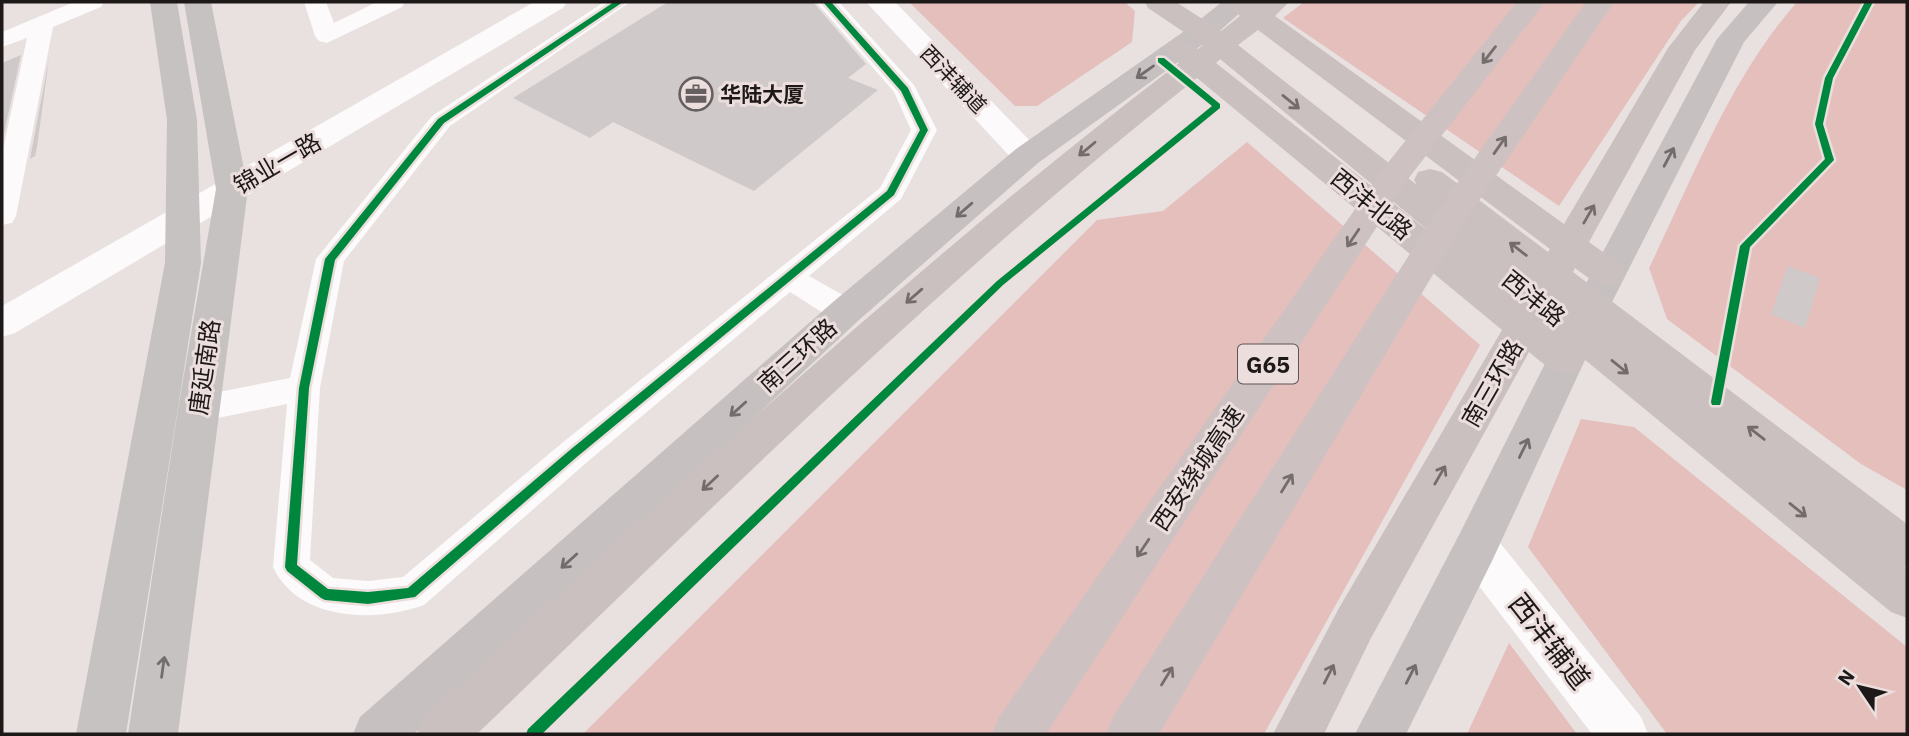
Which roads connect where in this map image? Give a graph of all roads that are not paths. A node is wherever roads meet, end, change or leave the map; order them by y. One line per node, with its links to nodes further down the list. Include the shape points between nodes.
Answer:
1 (93, 2): 18 (street)
2 (163, 2): 22 (main road, 唐延南路, via 182,120)
3 (197, 2): 21 (main road, 唐延南路)
4 (315, 2): 5 (street, via 327,36)
5 (394, 2)
6 (523, 2): 21 (street, 锦业一路)
7 (553, 2): 21 (street, 锦业一路)
8 (620, 2): 29 (street, via 441,121 330,259)
9 (827, 2): 24 (street, via 905,89 924,130 891,193)
10 (880, 2): 20 (street, 西沣辅道)
11 (1158, 2): 17 (highway, 西沣路)
12 (1276, 2): 37 (highway, 南三环路, one-way to 37, via 989,230 837,364)
13 (1531, 2): 38 (highway, 西安绕城高速 / G65, one-way to 38, via 1397,172)
14 (1600, 2): 39 (highway, one-way to 14, via 1450,218)
15 (1718, 2): 40 (highway, 南三环路, one-way to 15, via 1355,623 1682,48)
16 (1764, 2): 27 (main road, one-way to 16, via 1731,39)
17 (1213, 17): 20 (main road, 南三环路, one-way to 20); 27 (highway, 西沣路); 27 (highway)
18 (42, 23): 19 (street); 23 (street)
19 (2, 40)
20 (1027, 156): 26 (main road, 南三环路, one-way to 26)
21 (231, 180): 22 (street, 锦业一路); 30 (main road, 唐延南路)
22 (183, 207): 25 (street, 锦业一路); 28 (street, 锦业一路); 34 (main road, 唐延南路, via 183,263)
23 (2, 216)
24 (788, 277): 26 (street); 29 (street, via 411,593 368,598 325,594 291,567)
25 (2, 301)
26 (846, 311): 36 (main road, 南三环路, one-way to 36)
27 (1586, 319): 31 (main road, one-way to 27); 32 (highway, 西沣路, one-way to 27); 33 (highway, 西沣路, one-way to 33)
28 (2, 323)
29 (304, 388): 30 (street)
30 (198, 409): 35 (main road, 唐延南路, one-way to 30)
31 (1476, 547): 41 (main road, one-way to 31); 42 (street, 西沣辅道)
32 (1907, 549)
33 (1907, 597)
34 (101, 734)
35 (153, 734)
36 (377, 734)
37 (442, 734)
38 (1017, 734)
39 (1131, 734)
40 (1298, 734)
41 (1380, 734)
42 (1623, 734)

